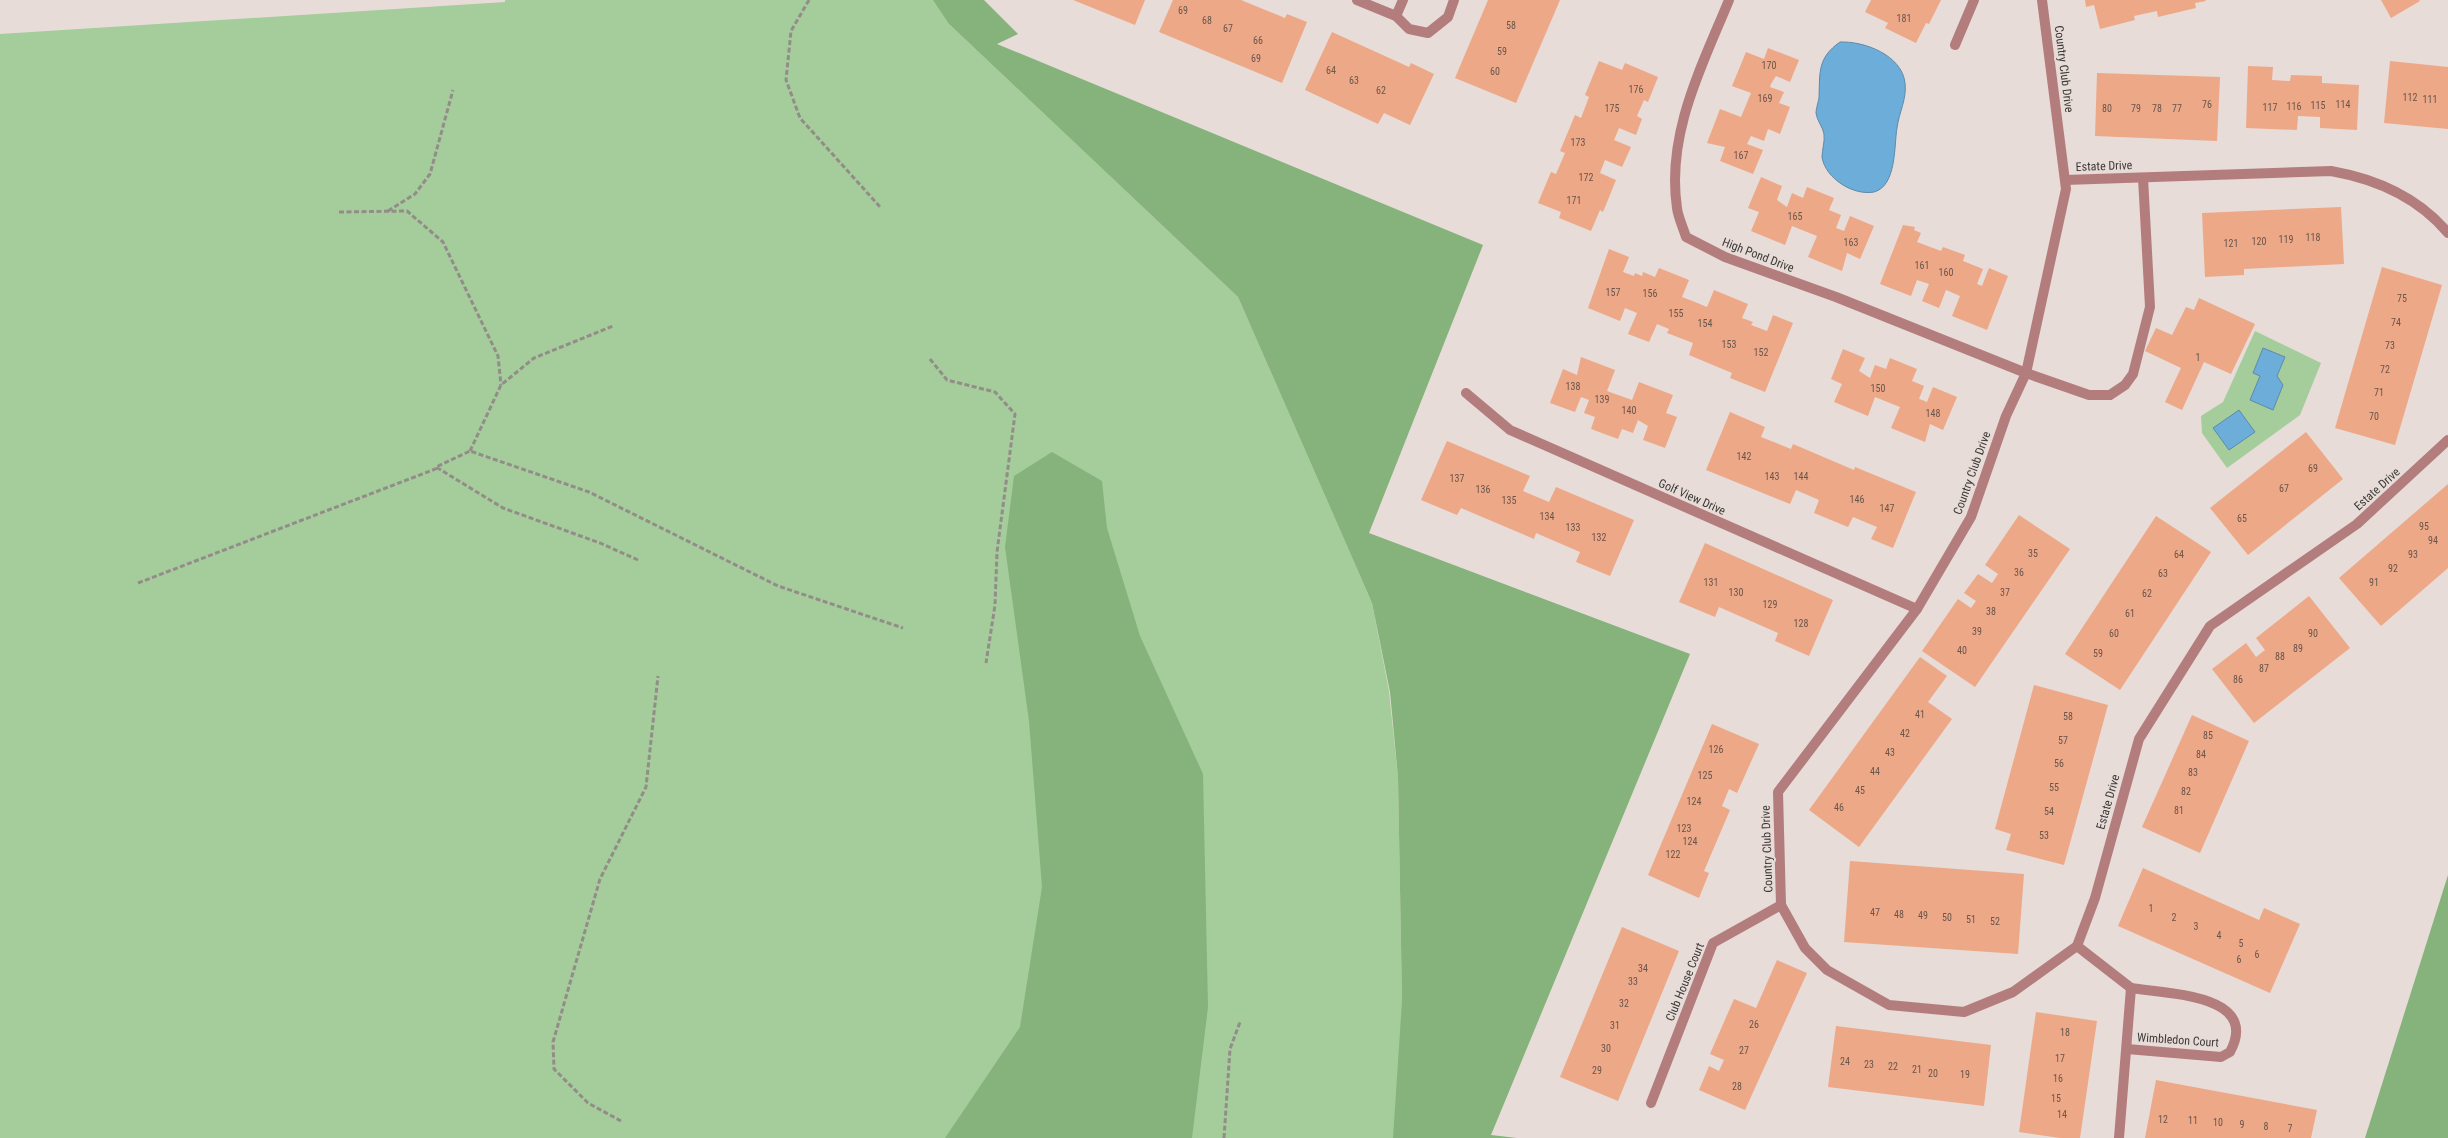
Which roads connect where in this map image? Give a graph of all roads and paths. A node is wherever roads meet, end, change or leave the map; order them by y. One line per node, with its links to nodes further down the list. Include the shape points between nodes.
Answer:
1 (809, 0): 13 (path, via 791,31 786,80 800,118)
2 (1357, 0): 8 (street)
3 (1403, 0): 8 (street)
4 (1454, 0): 8 (street, via 1448,17 1428,33 1409,29)
5 (1730, 0): 19 (street, High Pond Drive, via 1687,103 1676,152 1676,208 1686,237 1725,257 1836,296)
6 (1974, 0): 9 (street)
7 (2042, 0): 12 (street, Country Club Drive)
8 (1396, 16)
9 (1956, 45)
10 (453, 90): 14 (path, via 430,174 415,194)
11 (2143, 178): 12 (street, Estate Drive); 16 (street, Estate Drive, via 2330,170 2353,175 2399,193 2419,205); 19 (street, Estate Drive, via 2150,307 2132,374 2125,385 2110,395 2089,395)
12 (2065, 180): 19 (street, Country Club Drive, via 2066,189)
13 (881, 208)
14 (387, 211): 15 (path); 20 (path, via 407,211 443,242 498,356)
15 (339, 212)
16 (2448, 233)
17 (613, 326): 20 (path, via 534,358)
18 (930, 359): 29 (path, via 947,380 995,392 1015,414)
19 (2026, 373): 27 (street, Country Club Drive, via 2006,416 1970,517)
20 (501, 385): 23 (path)
21 (1466, 393): 27 (street, Golf View Drive, via 1510,430)
22 (2448, 440): 32 (street, Estate Drive, via 2357,524 2210,626 2139,739 2095,898)
23 (470, 451): 24 (path); 28 (path, via 589,492 778,586)
24 (438, 468): 25 (path, via 503,508); 26 (path)
25 (638, 560)
26 (138, 583)
27 (1917, 610): 31 (street, Country Club Drive, via 1778,792)
28 (903, 628)
29 (986, 663)
30 (658, 676): 37 (path, via 646,787 600,880 553,1042 554,1069 588,1103)
31 (1781, 905): 32 (street, via 1805,948 1827,970 1889,1005 1964,1012 2012,992); 36 (street, Club House Court, via 1713,944)
32 (2077, 946): 33 (street, Wimbledon Court)
33 (2131, 988): 35 (street, Wimbledon Court); 35 (street, Wimbledon Court, via 2197,998 2215,1004 2234,1018 2238,1033 2230,1052 2221,1057)
34 (1240, 1022): 38 (path, via 1230,1049)
35 (2127, 1049): 39 (street, Wimbledon Court)
36 (1651, 1103)
37 (621, 1121)
38 (1224, 1138)
39 (2119, 1138)

